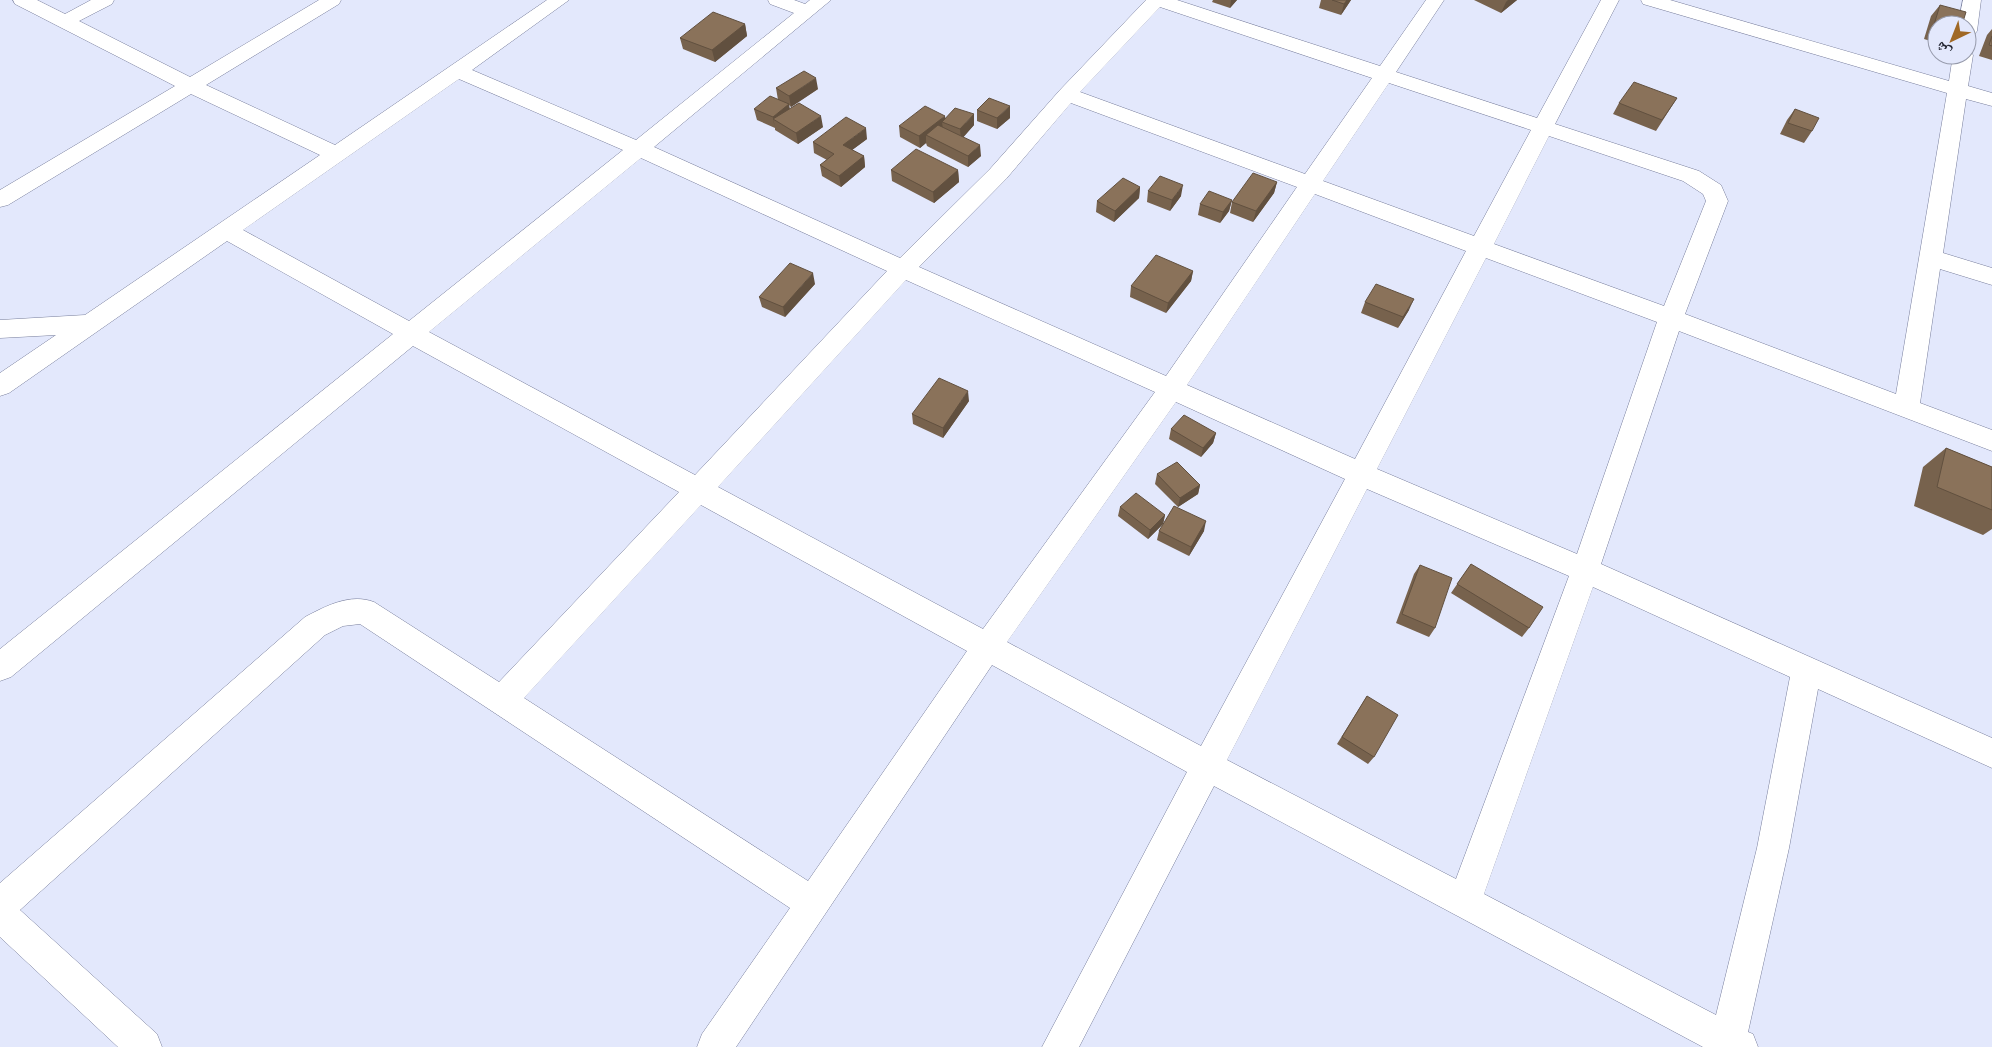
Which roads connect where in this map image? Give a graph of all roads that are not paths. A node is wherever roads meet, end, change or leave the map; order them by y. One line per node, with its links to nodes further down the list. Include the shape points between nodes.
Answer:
1 (22, 0): 13 (street)
2 (105, 0): 13 (street)
3 (332, 0): 17 (street)
4 (560, 0): 15 (street)
5 (777, 0): 11 (street)
6 (1157, 0): 16 (street); 19 (street)
7 (1435, 0): 16 (street)
8 (1610, 0): 21 (street)
9 (1650, 0): 18 (street)
10 (1972, 0): 12 (street)
11 (815, 6): 22 (street)
12 (1970, 15)
13 (66, 21): 17 (street)
14 (1961, 65): 18 (street)
15 (457, 71): 22 (street); 23 (street)
16 (1384, 74): 21 (street); 24 (street)
17 (192, 86): 23 (street); 25 (street)
18 (1957, 89): 20 (street); 28 (street)
19 (1067, 94): 24 (street); 29 (street, via 998,174)
20 (1992, 100)
21 (1543, 127): 27 (street); 31 (street, via 1691,176 1712,190 1718,202)
22 (637, 148): 29 (street); 34 (street)
23 (337, 154): 26 (street)
24 (1310, 185): 27 (street); 36 (street)
25 (0, 200)
26 (226, 230): 32 (street); 34 (street)
27 (1478, 248): 31 (street); 39 (street)
28 (1930, 257): 30 (street); 37 (street)
29 (903, 269): 36 (street); 40 (street)
30 (1992, 277)
31 (1671, 318): 37 (street); 41 (street)
32 (90, 324): 33 (street); 35 (street)
33 (0, 329)
34 (410, 333): 40 (street); 43 (street)
35 (0, 386)
36 (1172, 389): 39 (street); 42 (street)
37 (1906, 408): 38 (street)
38 (1992, 441)
39 (1361, 474): 41 (street); 47 (street)
40 (699, 488): 42 (street); 45 (street)
41 (1585, 570): 44 (street); 49 (street)
42 (987, 647): 47 (street); 48 (street)
43 (0, 667)
44 (1807, 669): 46 (street); 52 (street)
45 (502, 701): 48 (street); 50 (street, via 364,611 339,614 315,626)
46 (1992, 753)
47 (1207, 766): 49 (street); 55 (street)
48 (812, 903): 54 (street)
49 (1464, 903): 52 (street)
50 (0, 905)
51 (0, 914): 53 (street)
52 (1731, 1045)
53 (144, 1047)
54 (714, 1047)
55 (1060, 1047)

